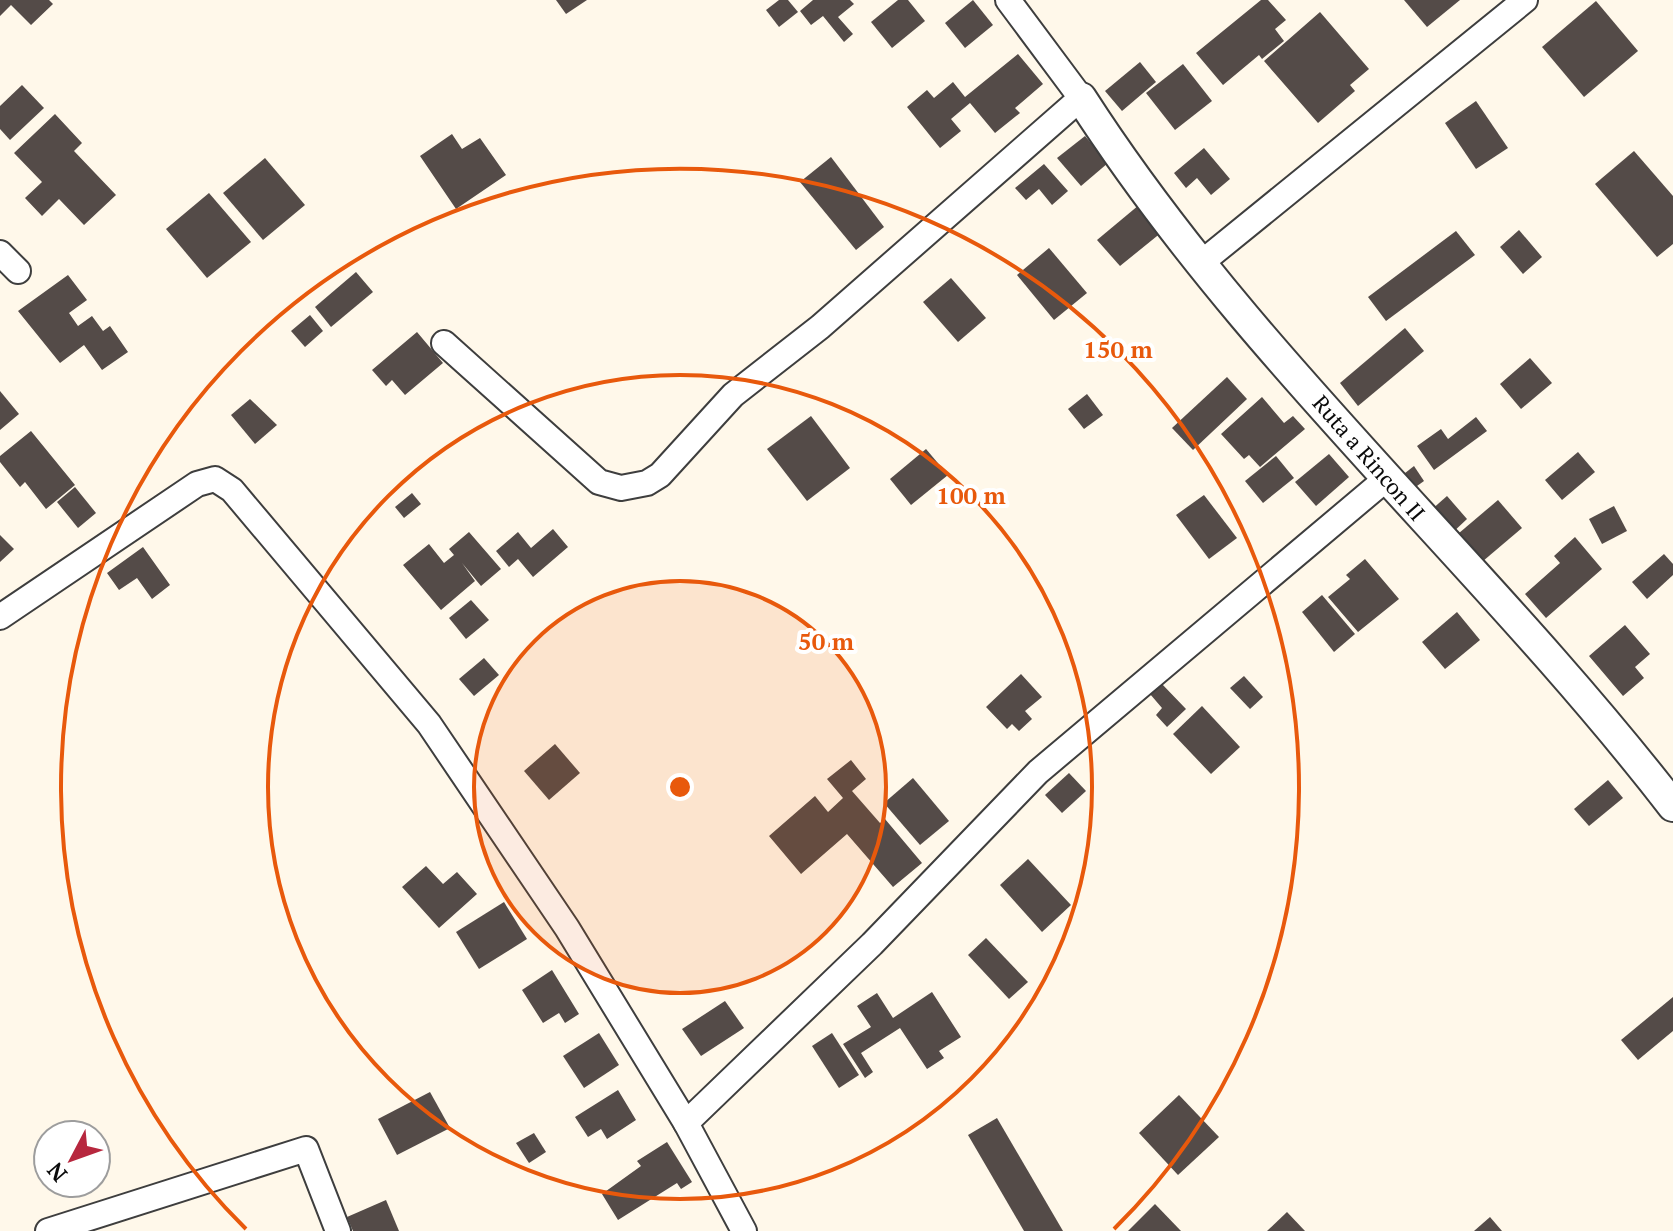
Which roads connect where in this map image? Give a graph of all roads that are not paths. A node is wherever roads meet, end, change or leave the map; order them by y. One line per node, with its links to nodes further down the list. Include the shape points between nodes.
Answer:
1 (1008, 0): 3 (street)
2 (1525, 0): 5 (street)
3 (1081, 98): 5 (street, Ruta a Rincon II, via 1122,162); 7 (street, via 820,327 733,395 647,483 621,488 599,482)
4 (0, 253): 6 (street)
5 (1201, 263): 8 (street, Ruta a Rincon II)
6 (18, 271)
7 (444, 343)
8 (1386, 479): 10 (street, Ruta a Rincon II, via 1621,739); 11 (street, via 1038,772 872,944)
9 (0, 617): 11 (street, via 197,484 215,479 232,490 429,724 567,928)
10 (1673, 806)
11 (686, 1123): 14 (street)
12 (48, 1231): 13 (street, via 306,1149)
13 (338, 1231)
14 (744, 1231)

